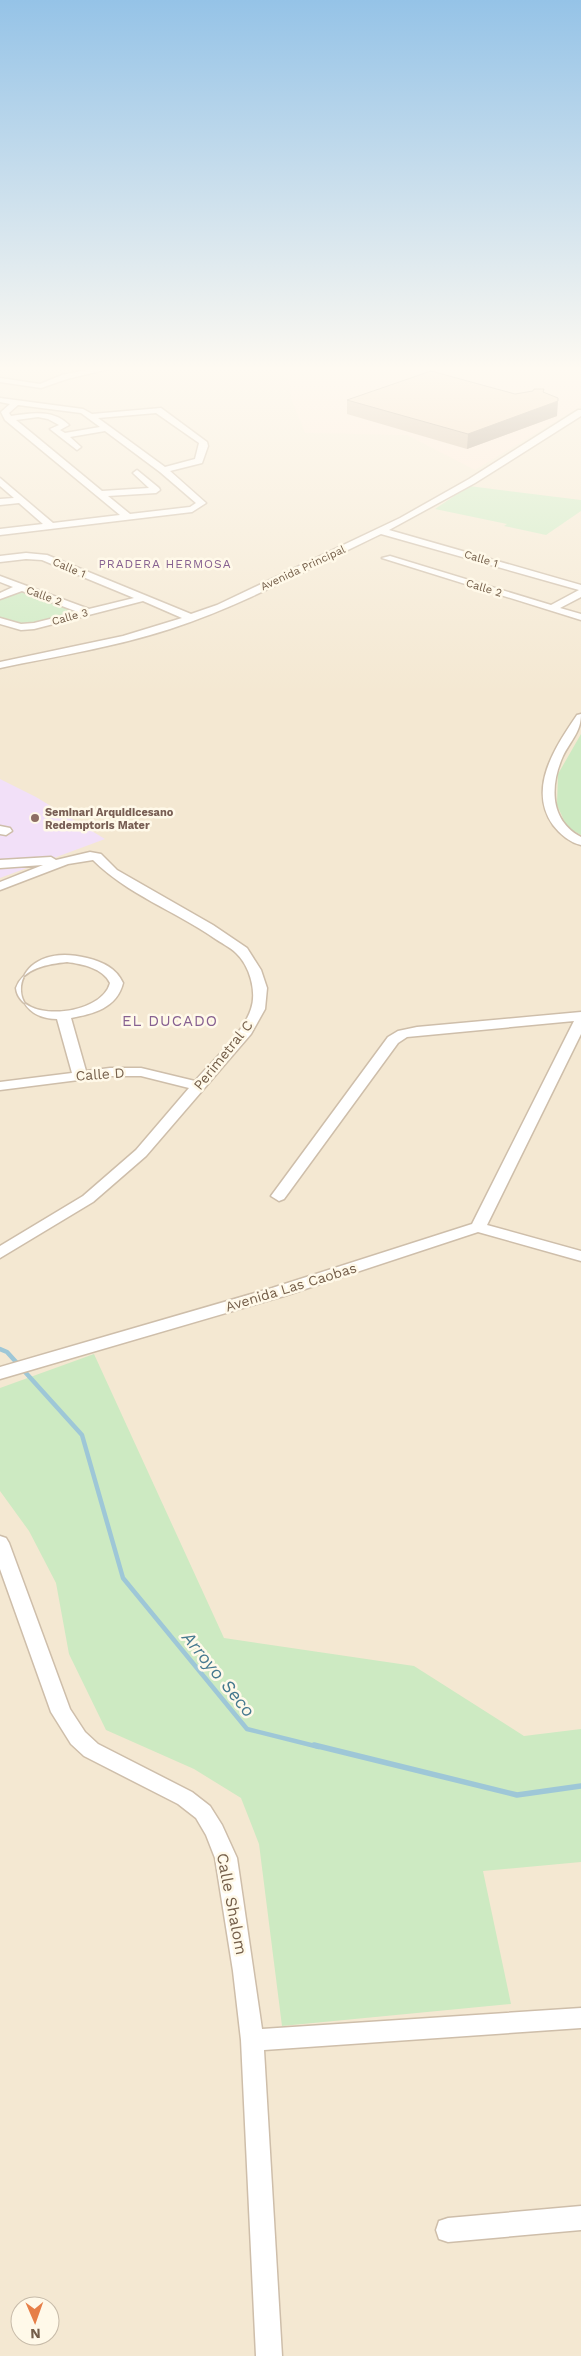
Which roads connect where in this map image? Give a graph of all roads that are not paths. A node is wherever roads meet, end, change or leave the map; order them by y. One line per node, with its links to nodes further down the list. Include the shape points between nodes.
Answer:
1 (79, 475): 6 (street)
2 (139, 475): 6 (street, via 156,490)
3 (169, 475): 9 (street, via 202,503 192,509)
4 (482, 475): 11 (street, Avenida Principal)
5 (0, 481): 7 (street)
6 (102, 494): 9 (street)
7 (21, 500): 8 (street); 10 (street)
8 (0, 502)
9 (128, 517): 10 (street)
10 (51, 526): 12 (street)
11 (381, 531): 13 (street, Calle 1); 24 (street, Avenida Principal)
12 (0, 532)
13 (417, 541): 17 (street, Calle 1); 21 (street, Calle 2, via 387,558)
14 (0, 559): 20 (street, Calle 1, via 44,557)
15 (0, 579): 16 (street, Calle 2)
16 (20, 588): 19 (street); 22 (street, Calle 2)
17 (581, 588)
18 (581, 593): 21 (street)
19 (0, 596)
20 (141, 599): 22 (street, Calle 3); 24 (street, Calle 1)
21 (552, 608): 23 (street, Calle 2)
22 (88, 612): 25 (street, Calle 3, via 27,627)
23 (581, 617)
24 (191, 618): 26 (street, Avenida Principal, via 126,639)
25 (0, 621)
26 (0, 665)
27 (581, 717): 28 (street, via 552,767 547,788 553,816 570,836)
28 (581, 841)
29 (65, 860): 30 (street); 31 (street); 37 (street, Perimetral C, via 97,857 113,873 242,951 254,970 260,988 258,1009 246,1031)
30 (0, 864)
31 (0, 886)
32 (63, 1015): 32 (street, via 47,1015 19,1007 7,991 13,975 23,968 51,959 83,959 107,969 114,976 116,984 106,1001 87,1010); 35 (street)
33 (581, 1016): 38 (street, via 403,1034 393,1040)
34 (581, 1020): 39 (street)
35 (80, 1075): 36 (street, Calle D); 37 (street, Calle D, via 141,1072)
36 (0, 1086)
37 (198, 1086): 40 (street, Perimetral C, via 141,1153 88,1199)
38 (279, 1196)
39 (478, 1227): 41 (street); 42 (street, Avenida Las Caobas, via 278,1292)
40 (0, 1253)
41 (581, 1256)
42 (0, 1373)
43 (0, 1543): 45 (street, Calle Shalom, via 62,1712 78,1738 91,1750 185,1798 203,1812 215,1831 226,1858 234,1900)
44 (581, 2018): 45 (street)
45 (252, 2040): 48 (street, Calle Shalom)
46 (581, 2218): 47 (street)
47 (448, 2230)
48 (269, 2356)

